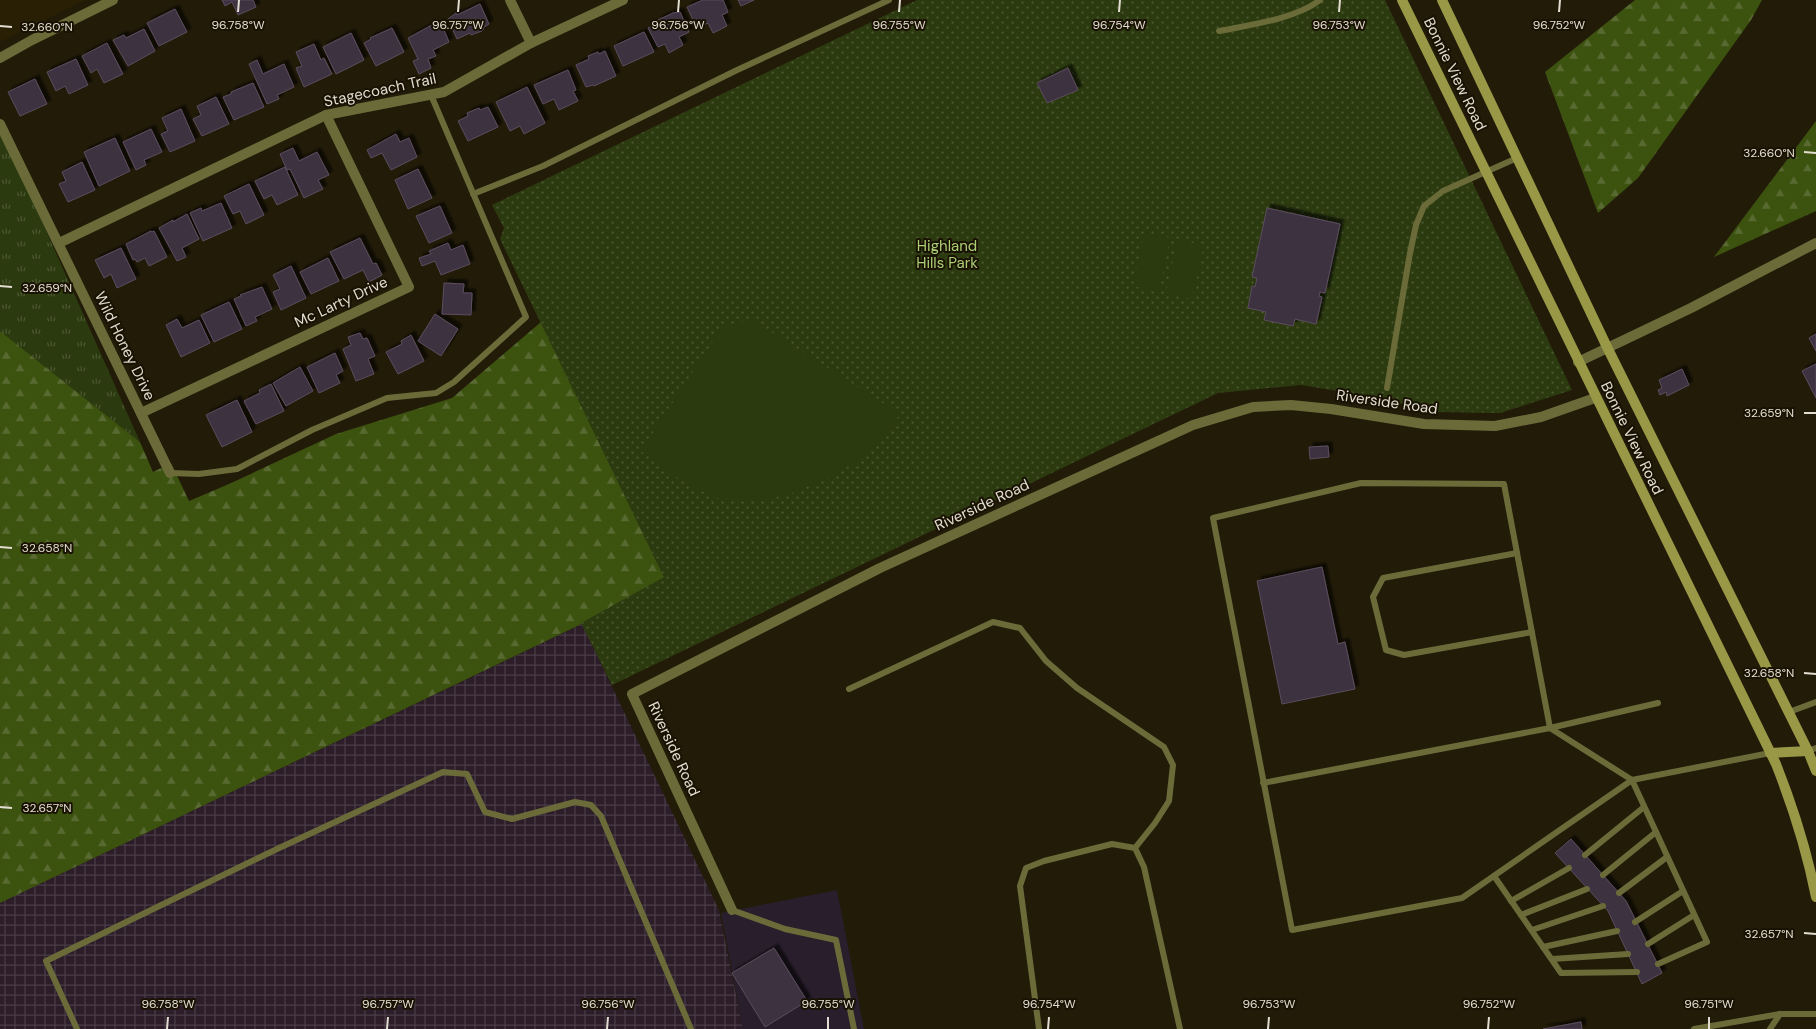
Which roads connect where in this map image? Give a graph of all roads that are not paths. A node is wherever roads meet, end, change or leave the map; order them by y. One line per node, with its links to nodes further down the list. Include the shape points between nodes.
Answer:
1 (113, 0): 10 (street)
2 (510, 0): 9 (street)
3 (623, 0): 9 (street, Stagecoach Trail)
4 (889, 0): 16 (lane, via 735,71 543,166)
5 (1320, 0): 8 (lane, via 1311,7 1265,22)
6 (1402, 0): 15 (main road, Bonnie View Road)
7 (1442, 0): 14 (main road, Bonnie View Road)
8 (1219, 31)
9 (531, 44): 11 (street, Stagecoach Trail, via 444,92)
10 (0, 58)
11 (431, 95): 12 (street, Stagecoach Trail); 16 (lane)
12 (326, 115): 17 (street, Stagecoach Trail); 23 (street, Mc Larty Drive, via 408,287)
13 (0, 124): 17 (street, Wild Honey Drive)
14 (1517, 158): 15 (lane); 19 (main road, Bonnie View Road)
15 (1486, 172): 20 (main road, Bonnie View Road); 21 (lane, via 1443,191 1424,206 1412,243)
16 (474, 194): 24 (lane, via 526,316 454,382 436,393 387,398 312,430 237,469 199,474)
17 (59, 243): 23 (street, Wild Honey Drive)
18 (1816, 243): 19 (street)
19 (1607, 347): 20 (street); 30 (main road, Bonnie View Road)
20 (1578, 362): 22 (main road, Bonnie View Road)
21 (1387, 388)
22 (1595, 398): 33 (main road, Bonnie View Road); 51 (street, Riverside Road, via 1542,418 1495,426 1424,424 1291,405 1253,407 1193,425 880,568 632,694)
23 (141, 413): 24 (street, Wild Honey Drive)
24 (170, 473)
25 (1517, 554): 26 (lane); 26 (lane, via 1383,578 1373,597 1386,650 1404,655); 36 (lane, via 1504,484 1361,483 1214,518)
26 (1532, 632): 31 (lane)
27 (849, 689): 39 (lane, via 993,622 1020,628 1046,661 1077,688 1164,747 1173,765 1169,801)
28 (1816, 702): 30 (lane)
29 (1658, 703): 31 (lane)
30 (1789, 712): 32 (main road, Bonnie View Road)
31 (1550, 728): 35 (lane); 36 (lane)
32 (1812, 749): 33 (main road); 34 (main road, Bonnie View Road)
33 (1770, 754): 35 (lane); 48 (main road, Bonnie View Road, via 1799,829)
34 (1816, 771)
35 (1632, 780): 37 (lane); 44 (lane)
36 (1264, 783): 44 (lane, via 1292,930 1462,898)
37 (1644, 807): 38 (lane); 40 (lane)
38 (1656, 832): 41 (lane); 43 (lane)
39 (1135, 848): 69 (lane, via 1112,844 1026,868 1020,886); 70 (lane, via 1144,868)
40 (1585, 855)
41 (1667, 857): 46 (lane); 47 (lane)
42 (1569, 868): 49 (lane)
43 (1603, 875)
44 (1494, 876): 49 (lane)
45 (1587, 888): 52 (lane)
46 (1683, 891): 53 (lane); 54 (lane)
47 (1619, 893)
48 (1816, 897)
49 (1511, 901): 52 (lane)
50 (1603, 906): 55 (lane)
51 (732, 910): 68 (lane, via 785,929 836,940)
52 (1521, 915): 55 (lane)
53 (1694, 915): 57 (lane); 61 (lane, via 1706,942)
54 (1635, 922)
55 (1532, 930): 58 (lane)
56 (1617, 931): 58 (lane)
57 (1648, 944)
58 (1543, 947): 60 (lane)
59 (1628, 954): 60 (lane)
60 (1552, 960): 62 (lane, via 1560,973)
61 (1658, 964)
62 (1637, 972)
63 (1780, 1014): 64 (lane); 65 (lane); 72 (lane)
64 (1816, 1014)
65 (1702, 1028): 71 (lane)
66 (77, 1029): 67 (lane, via 46,961 443,772 467,774 485,812 512,819 575,802 591,805 601,816)
67 (691, 1029)
68 (854, 1029)
69 (1039, 1029)
70 (1180, 1029)
71 (1694, 1029)
72 (1770, 1029)

